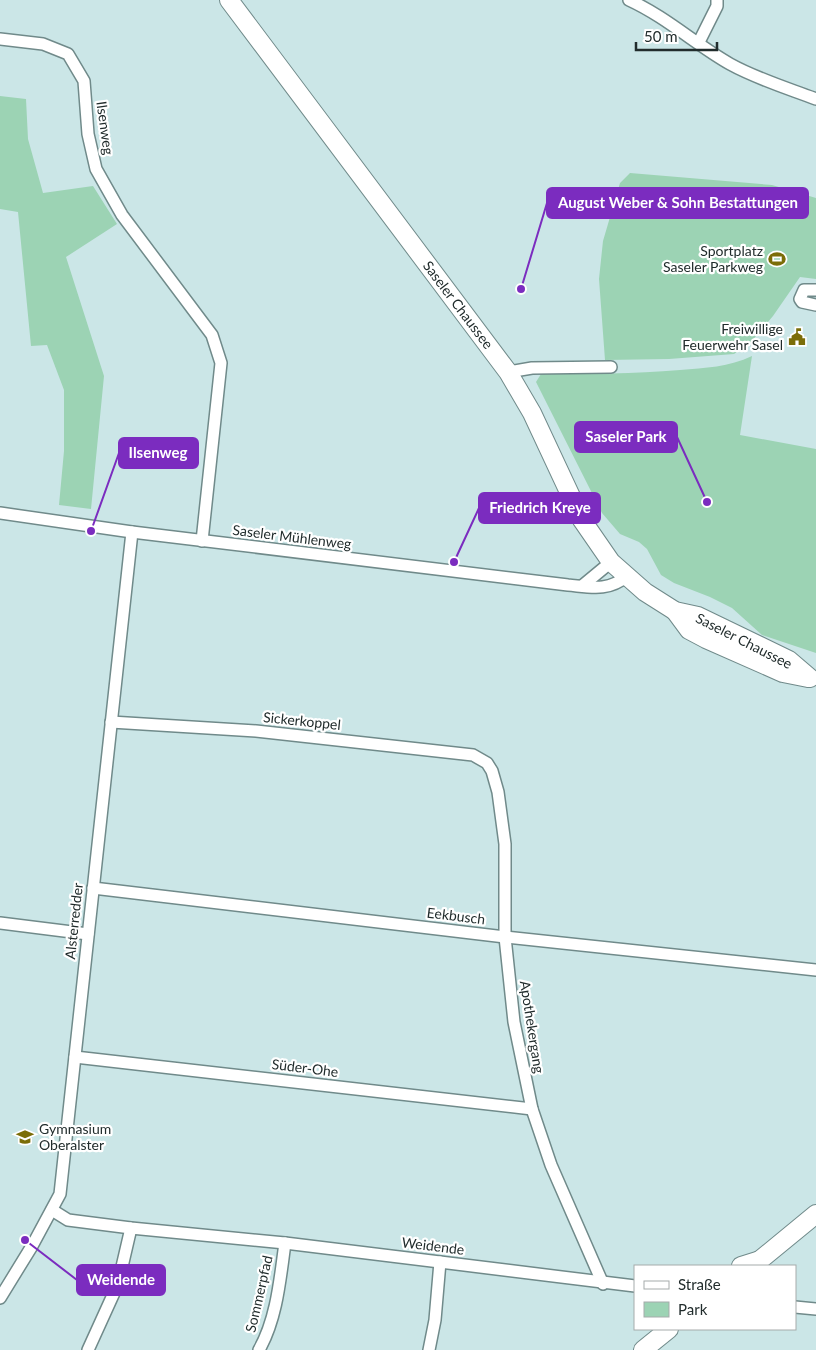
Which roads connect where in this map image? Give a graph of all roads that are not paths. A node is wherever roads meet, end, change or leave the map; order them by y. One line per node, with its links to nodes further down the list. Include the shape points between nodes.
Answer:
1 (229, 0): 10 (main road, Saseler Chaussee)
2 (629, 0): 5 (street, via 654,12)
3 (717, 0): 5 (street)
4 (0, 39): 13 (street, Ilsenweg, via 43,44 68,54 84,81 88,134 96,169 122,214 212,335 221,363)
5 (699, 42): 6 (street, via 750,75)
6 (816, 100)
7 (816, 290): 8 (street, via 804,290 800,299)
8 (816, 305)
9 (612, 367): 10 (street, via 532,368)
10 (508, 372): 14 (main road, Saseler Chaussee, via 532,413 582,520)
11 (0, 513): 12 (street, Saseler Mühlenweg)
12 (132, 532): 13 (street, Saseler Mühlenweg); 18 (street, Alsterredder)
13 (202, 541): 16 (street, Saseler Mühlenweg)
14 (611, 562): 15 (main road, Saseler Chaussee); 16 (street)
15 (626, 576): 16 (street, Saseler Mühlenweg, via 611,587); 17 (main road, Saseler Chaussee, via 675,612 698,616 789,660)
16 (582, 586)
17 (813, 679)
18 (111, 722): 19 (street, Sickerkoppel, via 300,735 473,755); 20 (street, Alsterredder)
19 (487, 763): 23 (street, Apothekergang, via 498,792 505,844)
20 (93, 888): 22 (street, Alsterredder); 23 (street, Eekbusch)
21 (0, 923): 22 (street)
22 (88, 934): 25 (street, Alsterredder)
23 (505, 936): 24 (street, Eekbusch); 26 (street, Apothekergang, via 514,1022)
24 (816, 970)
25 (75, 1057): 26 (street, Süder-Ohe); 27 (street, Alsterredder, via 62,1183)
26 (532, 1109): 33 (street, Apothekergang, via 551,1165)
27 (52, 1210): 29 (street, Weidende, via 68,1220); 35 (street, Alsterredder)
28 (816, 1214): 32 (main road)
29 (131, 1228): 30 (street, Weidende); 39 (street, via 118,1284)
30 (285, 1243): 31 (street, Weidende); 40 (street, Sommerpfad, via 277,1297)
31 (440, 1262): 33 (street, Weidende); 41 (street)
32 (758, 1263)
33 (603, 1284): 34 (street, Weidende)
34 (634, 1286)
35 (0, 1298)
36 (796, 1307): 37 (street)
37 (816, 1309)
38 (671, 1330): 42 (main road)
39 (88, 1350)
40 (259, 1350)
41 (429, 1350)
42 (643, 1350)

